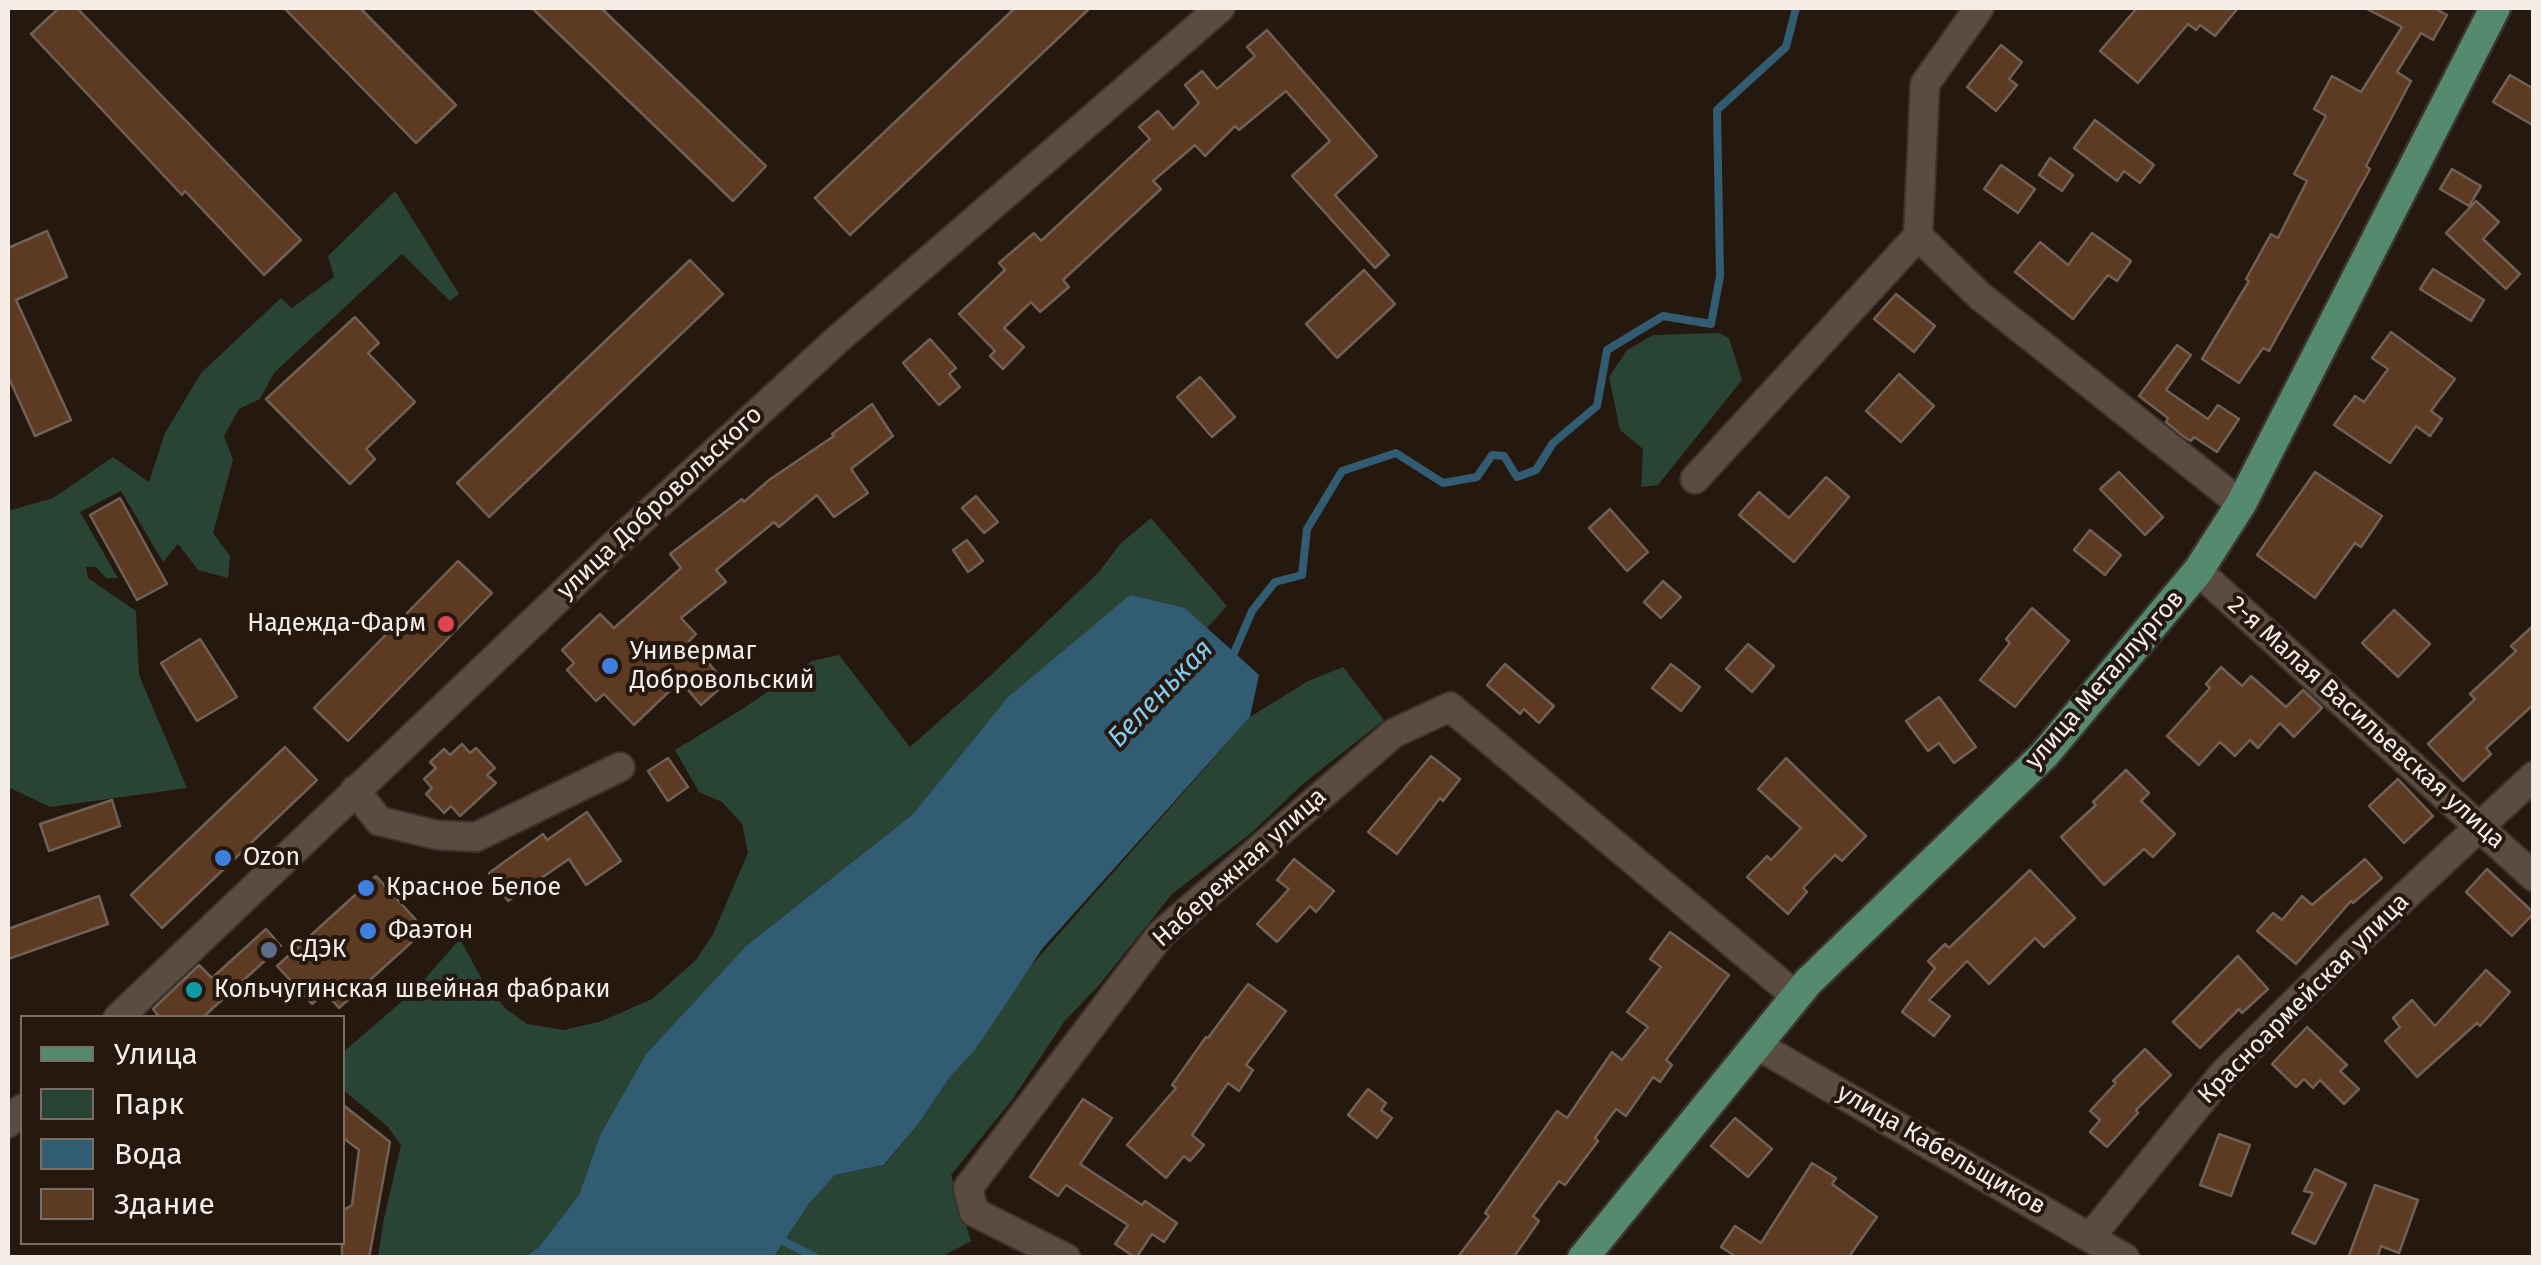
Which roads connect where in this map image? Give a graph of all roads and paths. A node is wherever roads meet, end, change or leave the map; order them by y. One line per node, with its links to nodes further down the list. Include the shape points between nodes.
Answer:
1 (1220, 8): 10 (street, улица Добровольского, via 838,339)
2 (1980, 8): 4 (street, via 1925,84)
3 (2495, 8): 6 (main road, улица Металлургов)
4 (1918, 236): 5 (street); 6 (street, via 1980,296)
5 (1695, 479)
6 (2241, 504): 7 (main road, улица Металлургов)
7 (2198, 571): 11 (street, 2-я Малая Васильевская улица); 13 (main road, улица Металлургов, via 2044,756)
8 (620, 767): 10 (street, via 476,837 436,836 379,821)
9 (2534, 776): 11 (street, Красноармейская улица)
10 (355, 790): 14 (street, улица Добровольского)
11 (2481, 826): 12 (street, 2-я Малая Васильевская улица); 16 (street, Красноармейская улица, via 2224,1073)
12 (2534, 876)
13 (1796, 996): 15 (main road, улица Металлургов); 17 (street, Набережная улица, via 1450,707 1394,734 1161,934 968,1188 974,1212)
14 (121, 1015)
15 (1757, 1045): 16 (street, улица Кабельщиков); 18 (main road, улица Металлургов)
16 (2091, 1236): 19 (street, улица Кабельщиков)
17 (1066, 1258)
18 (1583, 1258)
19 (2126, 1258)

